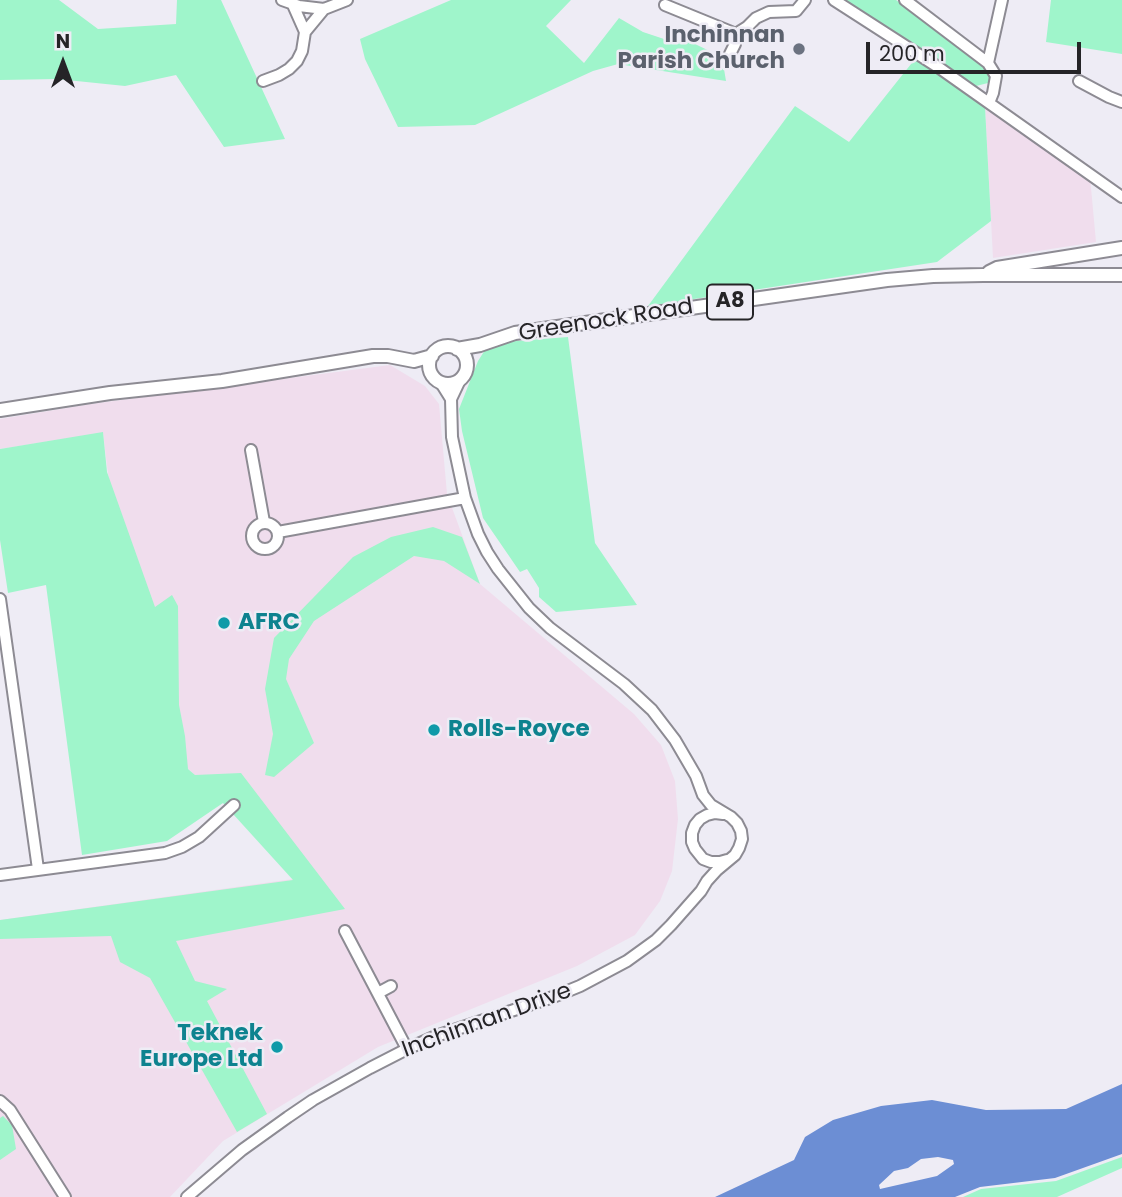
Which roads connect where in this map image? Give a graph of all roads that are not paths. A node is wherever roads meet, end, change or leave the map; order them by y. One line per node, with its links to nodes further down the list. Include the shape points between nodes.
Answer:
1 (346, 0): 8 (street)
2 (805, 0): 10 (street, via 796,11 762,14)
3 (834, 0): 16 (street)
4 (905, 0): 12 (street)
5 (1002, 0): 12 (street)
6 (287, 2): 8 (street); 9 (street)
7 (665, 5): 10 (street)
8 (324, 9): 9 (street)
9 (305, 32): 14 (street, via 297,61)
10 (736, 34): 11 (street)
11 (730, 54)
12 (989, 63): 16 (street, via 996,76)
13 (1079, 80): 15 (street)
14 (263, 81)
15 (1122, 102)
16 (989, 103): 17 (street)
17 (1122, 197)
18 (1122, 247): 19 (main road, Greenock Road / A8)
19 (1084, 253): 20 (main road); 21 (main road, Greenock Road / A8, via 997,268)
20 (1088, 274): 21 (main road, Greenock Road / A8); 22 (main road, Greenock Road / A8)
21 (982, 275): 23 (main road, Greenock Road / A8, via 887,280 515,333)
22 (1122, 275)
23 (480, 345): 24 (main road, Greenock Road / A8); 27 (main road)
24 (457, 349): 25 (main road, A8, via 443,348); 27 (main road)
25 (432, 356): 26 (main road, A8); 28 (main road, via 429,363)
26 (414, 362): 28 (main road, A8); 31 (main road, A8, via 373,356)
27 (466, 363): 29 (main road)
28 (436, 379): 29 (main road, via 451,384); 30 (street)
29 (460, 380): 30 (street)
30 (451, 399): 33 (street, via 452,437)
31 (0, 410)
32 (251, 450): 34 (street)
33 (465, 498): 35 (street); 37 (street, via 487,552 528,608 652,710 675,740)
34 (264, 522): 35 (street); 35 (street, via 253,529 251,538 256,545 272,547)
35 (278, 532)
36 (0, 599): 43 (street)
37 (703, 795): 39 (street); 40 (street)
38 (234, 805): 43 (street, via 183,848)
39 (723, 814): 40 (street); 42 (street, via 741,831 740,848)
40 (700, 819): 41 (street, via 692,842)
41 (704, 859): 42 (street); 45 (street)
42 (728, 860): 45 (street, Inchinnan Drive)
43 (38, 869): 44 (street)
44 (0, 876)
45 (706, 881): 49 (street, Inchinnan Drive, via 671,925 604,975)
46 (345, 931): 48 (street)
47 (391, 986): 48 (street)
48 (378, 993): 49 (street)
49 (407, 1049): 52 (street, Inchinnan Drive, via 288,1116)
50 (0, 1101): 51 (street)
51 (65, 1197)
52 (187, 1197)

